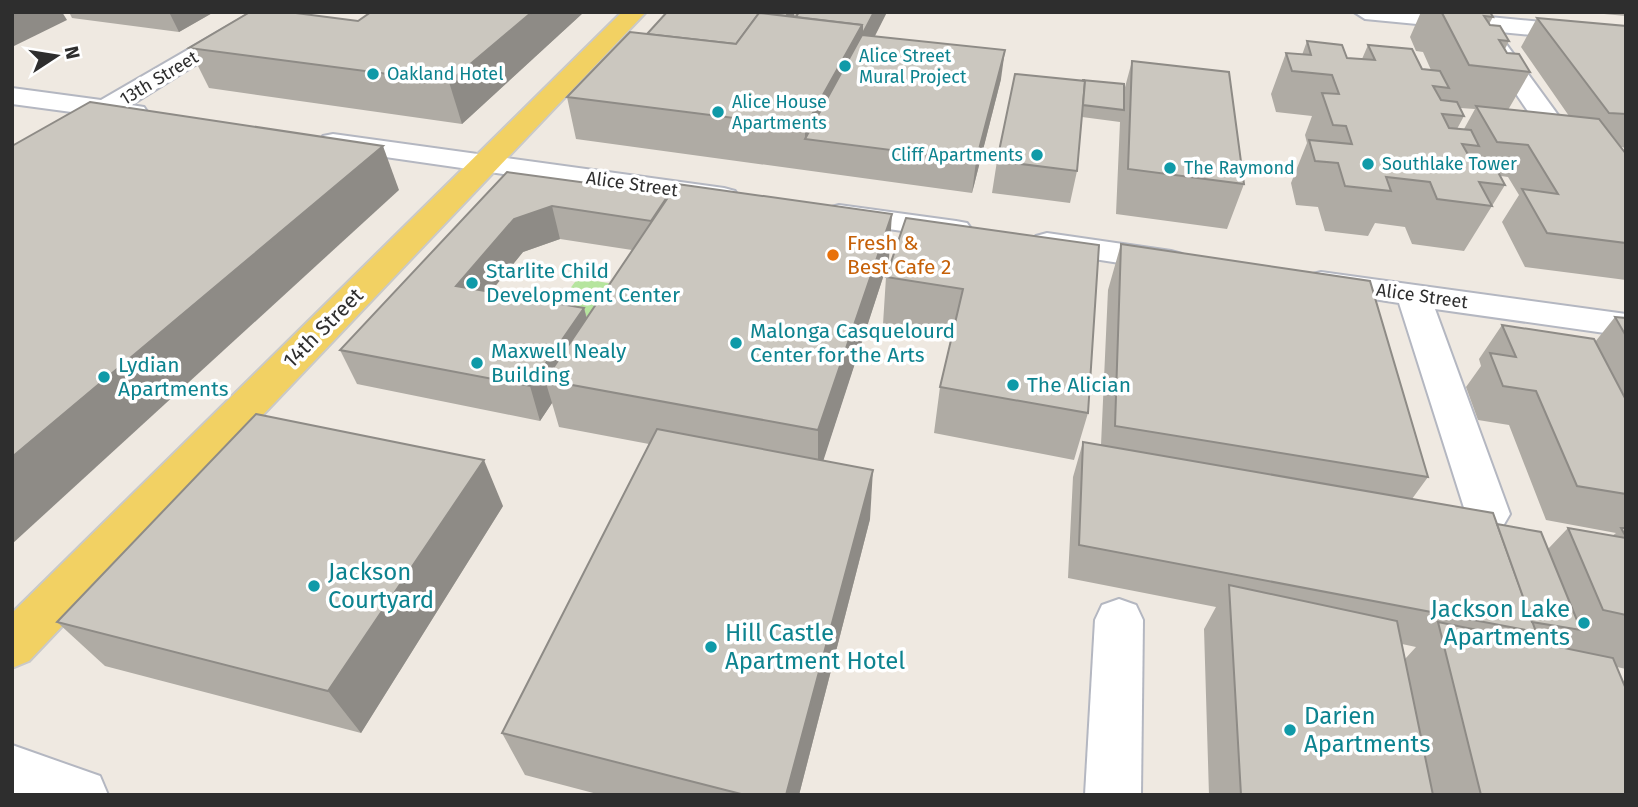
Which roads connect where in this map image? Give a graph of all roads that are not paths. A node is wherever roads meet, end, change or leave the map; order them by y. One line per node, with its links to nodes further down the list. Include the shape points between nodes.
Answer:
1 (269, 12): 7 (street, 13th Street)
2 (635, 12): 11 (main road, 14th Street)
3 (1366, 12): 4 (street)
4 (1479, 23): 5 (street); 9 (street)
5 (1626, 37)
6 (12, 96): 7 (street)
7 (105, 109): 8 (street); 12 (street, 13th Street)
8 (163, 117)
9 (1556, 132)
10 (313, 139): 11 (street, Alice Street)
11 (487, 163): 13 (street, Alice Street); 23 (main road, 14th Street)
12 (12, 164)
13 (760, 202)
14 (815, 210): 15 (street)
15 (981, 234)
16 (1023, 240): 17 (street)
17 (1203, 265)
18 (1296, 278): 19 (street, Alice Street)
19 (1413, 295): 20 (street, Alice Street); 21 (street)
20 (1626, 325)
21 (1488, 514)
22 (1119, 620): 26 (street)
23 (12, 646)
24 (12, 772): 25 (street)
25 (81, 795)
26 (1113, 795)

